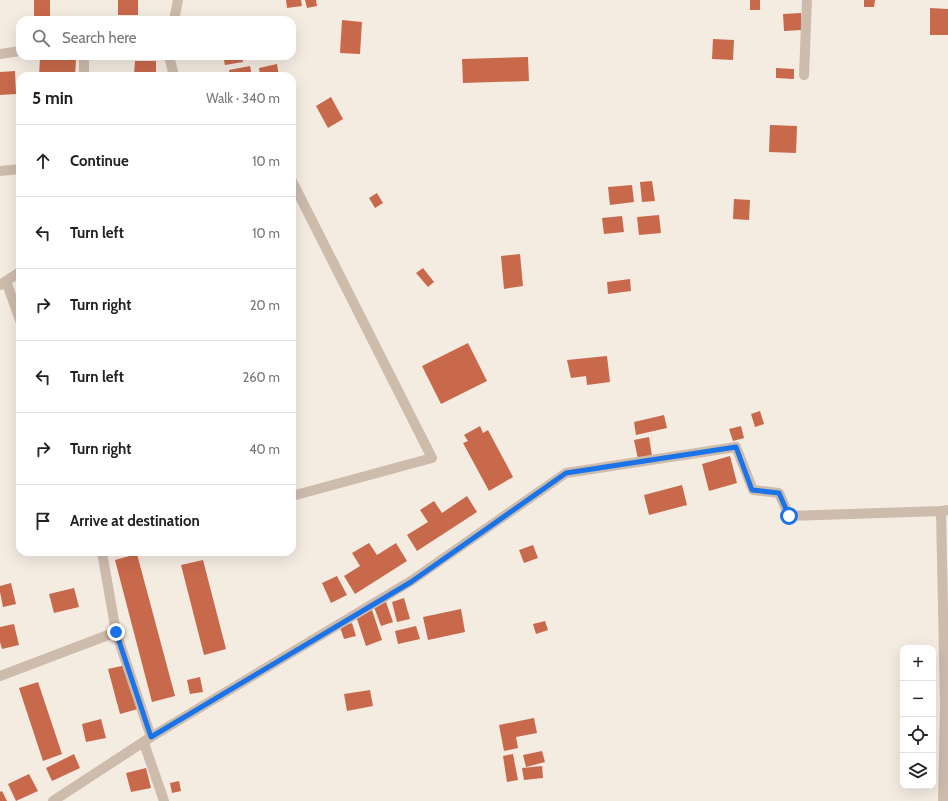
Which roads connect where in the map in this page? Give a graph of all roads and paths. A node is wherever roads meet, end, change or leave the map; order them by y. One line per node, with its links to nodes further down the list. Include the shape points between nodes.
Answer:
1 (178, 0): 3 (street)
2 (807, 0): 10 (street)
3 (175, 16)
4 (16, 52): 5 (street)
5 (0, 54)
6 (84, 60): 8 (street)
7 (170, 60): 9 (street)
8 (84, 72)
9 (173, 72)
10 (804, 75)
11 (16, 169): 12 (street)
12 (0, 172)
13 (296, 189): 17 (street, via 432,458)
14 (16, 275): 15 (street)
15 (3, 283): 16 (street)
16 (16, 311)
17 (296, 495)
18 (945, 511): 22 (street, via 789,516 779,493 752,490 736,447 566,473 411,582); 26 (street, via 946,705)
19 (103, 556): 20 (street)
20 (116, 632): 21 (street); 22 (street)
21 (0, 676)
22 (151, 737): 24 (street)
23 (145, 746): 25 (street)
24 (53, 801)
25 (164, 801)
26 (943, 801)

